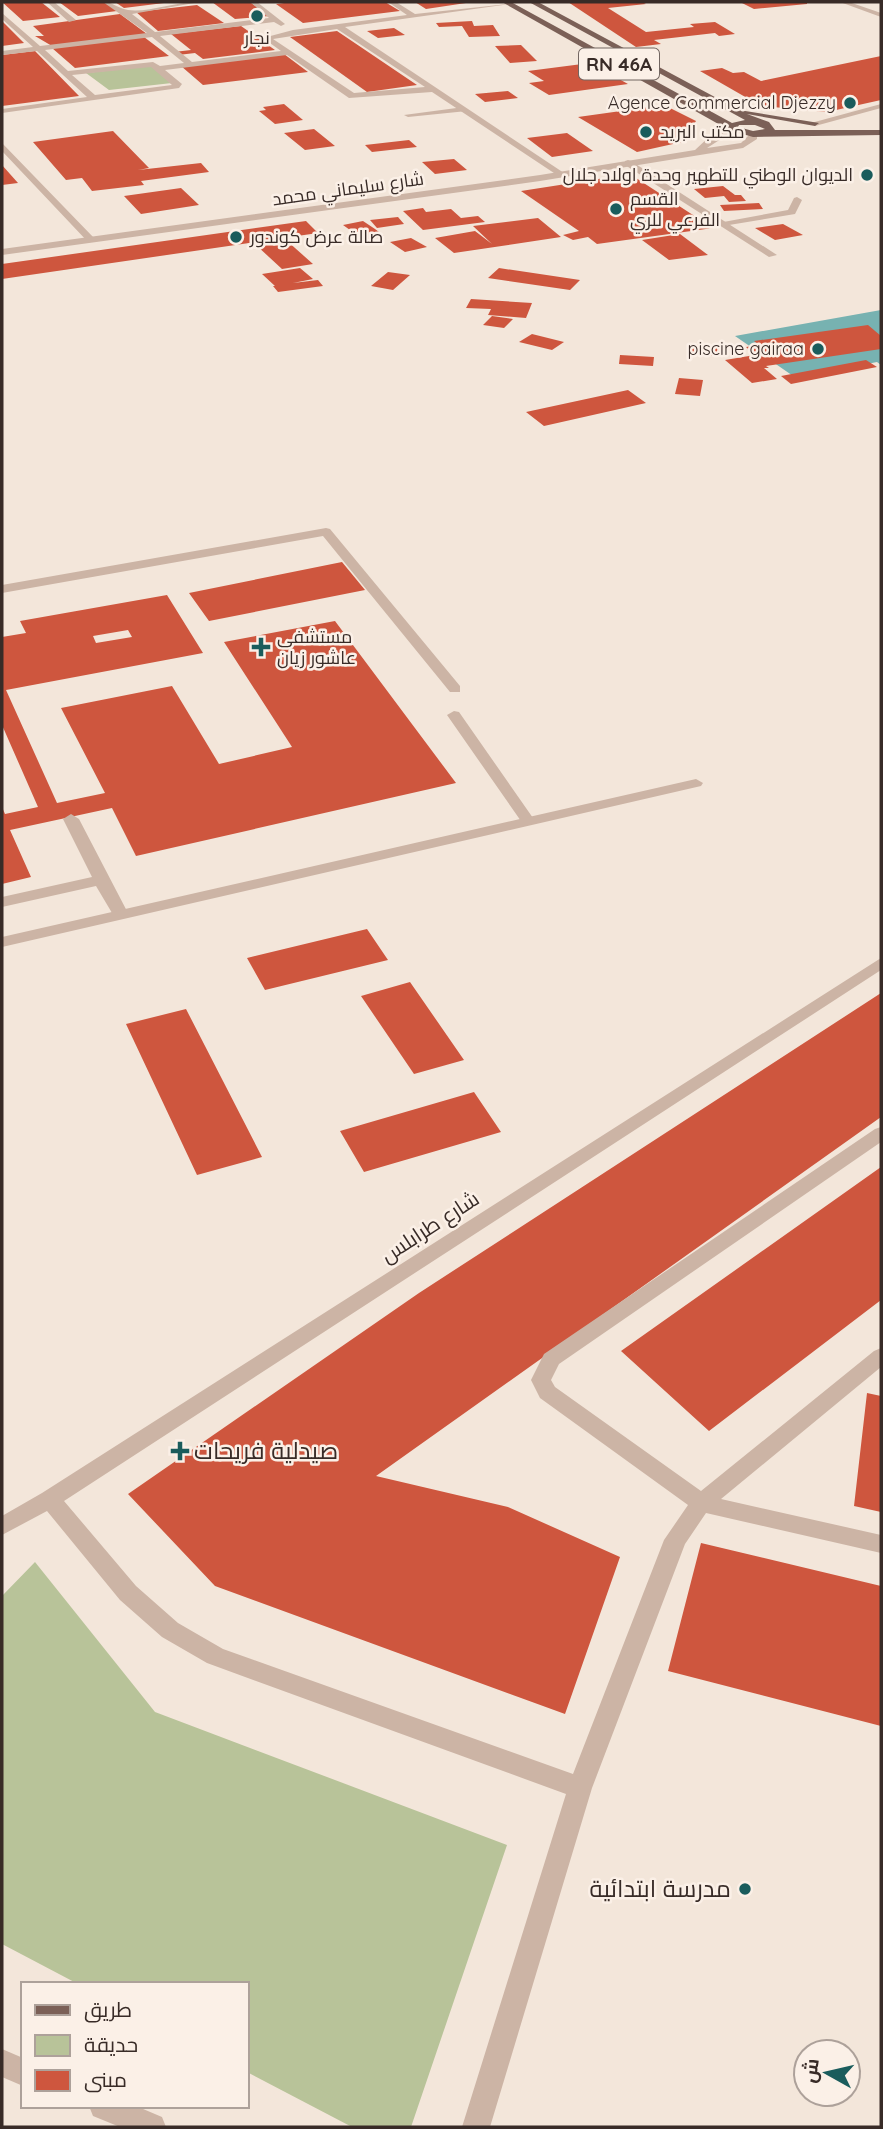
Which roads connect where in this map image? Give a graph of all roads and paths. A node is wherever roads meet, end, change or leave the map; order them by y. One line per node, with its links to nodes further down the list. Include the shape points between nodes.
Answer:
1 (50, 2): 14 (street)
2 (107, 2): 10 (street)
3 (196, 2): 10 (street)
4 (253, 2): 15 (street)
5 (391, 2): 13 (street)
6 (522, 2): 9 (street)
7 (533, 2): 27 (main road, RN 46A)
8 (843, 2): 12 (street)
9 (507, 3): 13 (street); 35 (main road, RN 46A)
10 (126, 13): 18 (street)
11 (2, 15): 19 (street)
12 (881, 15)
13 (414, 16): 16 (street)
14 (72, 20)
15 (275, 20): 17 (street); 18 (street)
16 (338, 26): 17 (street); 25 (street)
17 (293, 32): 21 (street, via 267,38)
18 (155, 34): 19 (street); 22 (street)
19 (40, 49): 20 (street); 24 (street)
20 (2, 53)
21 (286, 53): 22 (street); 25 (street, via 352,96)
22 (191, 65): 23 (street)
23 (161, 68): 24 (street, via 149,64); 26 (street, via 179,87)
24 (68, 73): 26 (street)
25 (434, 89): 29 (street)
26 (94, 99): 30 (street)
27 (720, 104): 32 (main road, RN 46A); 34 (main road)
28 (881, 106): 34 (street)
29 (464, 109): 31 (street); 43 (street)
30 (2, 111)
31 (408, 115)
32 (755, 122): 35 (main road); 36 (main road)
33 (855, 122): 34 (main road)
34 (814, 123): 36 (main road)
35 (732, 127): 39 (main road); 41 (street)
36 (765, 128): 38 (main road); 39 (main road)
37 (881, 132): 38 (main road)
38 (808, 134): 39 (main road)
39 (751, 138): 41 (street, شارع سليماني محمد)
40 (2, 146): 46 (street)
41 (697, 152): 42 (street, شارع سليماني محمد)
42 (628, 163): 43 (street, شارع سليماني محمد); 45 (street)
43 (563, 175): 46 (street, شارع سليماني محمد)
44 (797, 200): 45 (street, via 792,212)
45 (723, 223): 48 (street)
46 (91, 240): 47 (street, شارع سليماني محمد)
47 (2, 252)
48 (772, 255)
49 (2, 589): 50 (street, via 326,532)
50 (455, 689)
51 (454, 715): 54 (street)
52 (696, 782): 54 (street)
53 (71, 819): 55 (street)
54 (528, 821): 57 (street)
55 (101, 880): 56 (street); 57 (street)
56 (2, 902)
57 (121, 915): 58 (street)
58 (2, 942)
59 (881, 963): 62 (street, شارع طرابلس)
60 (881, 1133): 63 (street, via 551,1359 544,1369 541,1380 547,1392)
61 (881, 1356): 63 (street)
62 (50, 1499): 64 (street, شارع طرابلس); 66 (street, via 128,1593 170,1630 215,1656)
63 (701, 1503): 65 (street); 66 (street, via 675,1540)
64 (2, 1526)
65 (881, 1544)
66 (580, 1788): 71 (street)
67 (2, 2063): 68 (street)
68 (21, 2071)
69 (108, 2108): 70 (street)
70 (152, 2127)
71 (476, 2127)

